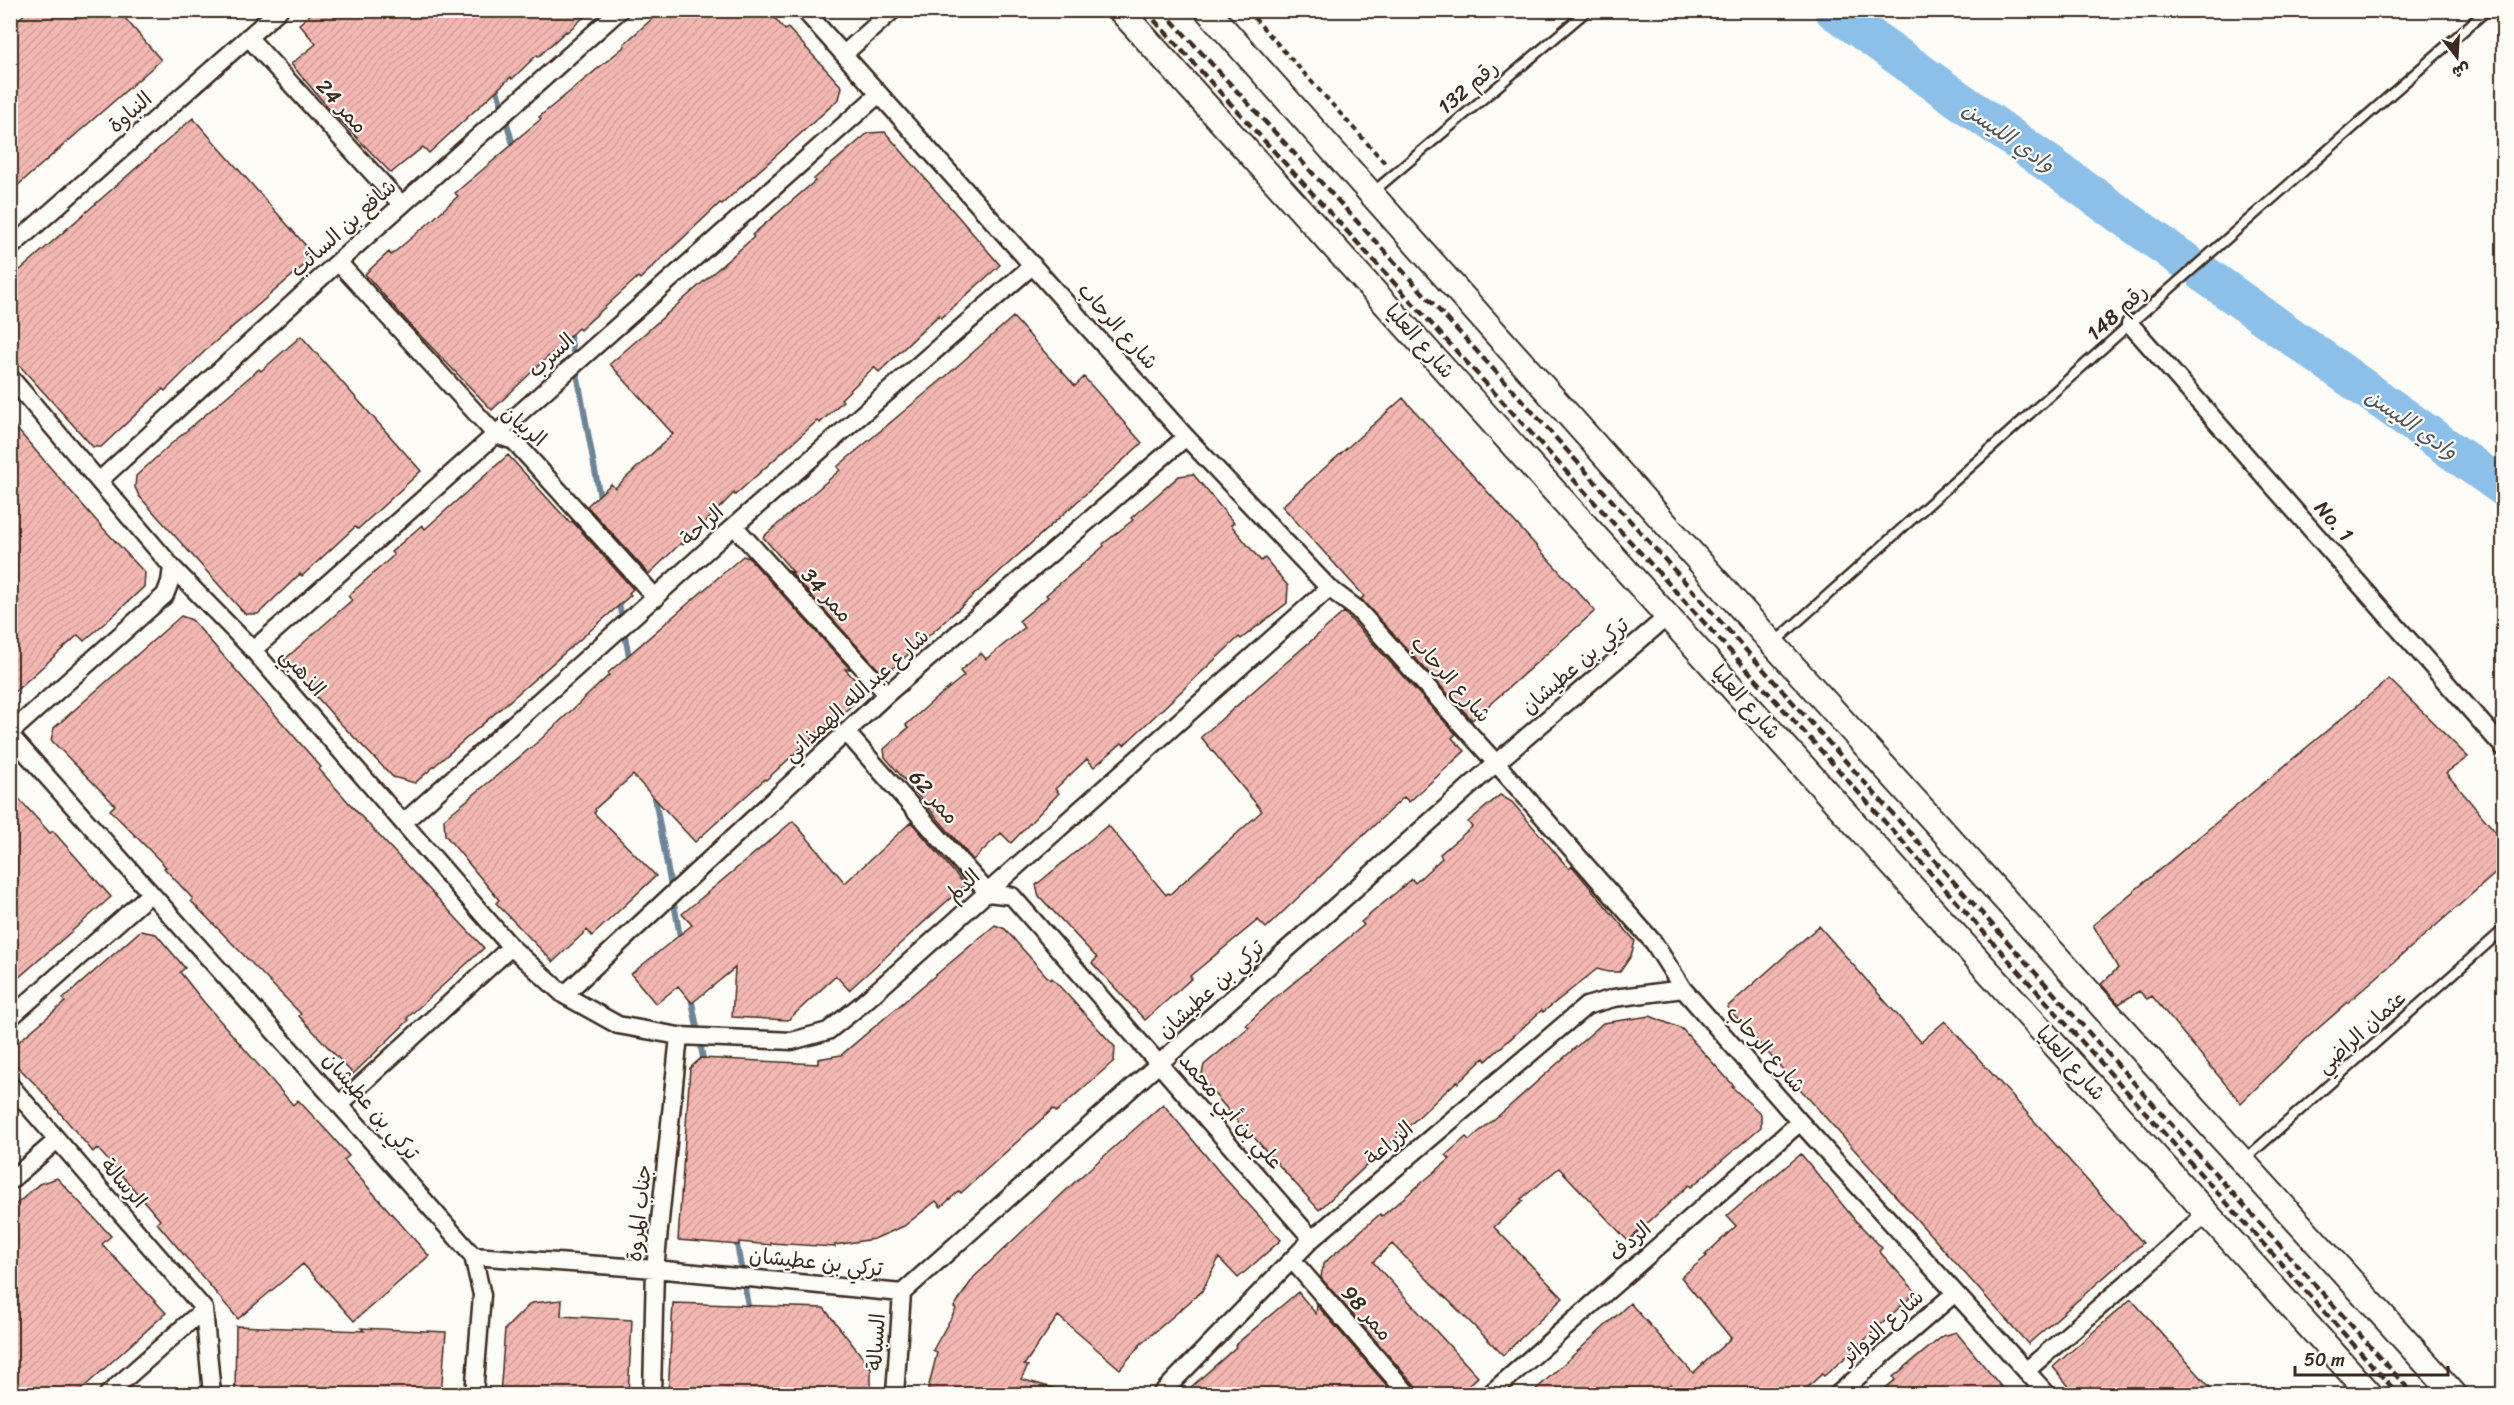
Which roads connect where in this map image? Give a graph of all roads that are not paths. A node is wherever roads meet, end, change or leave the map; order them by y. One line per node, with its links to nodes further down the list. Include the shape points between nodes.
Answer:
1 (279, 10): 9 (street, النباوة)
2 (620, 10): 13 (street, شافع بن السائب)
3 (804, 10): 10 (street, شارع الرحاب)
4 (893, 10): 10 (street)
5 (1120, 10): 26 (main road, شارع العليا)
6 (1207, 10): 12 (main road)
7 (1588, 10): 12 (lane, رقم 132)
8 (2487, 10): 17 (lane, رقم 148)
9 (248, 38): 13 (street, ممر 24); 14 (street, النباوة)
10 (844, 54): 11 (street, شارع الرحاب)
11 (879, 94): 16 (street, شارع الرحاب); 19 (street, السرب)
12 (1372, 193): 27 (main road)
13 (402, 205): 15 (street, شافع بن السائب)
14 (10, 248)
15 (338, 262): 19 (street, الربيان); 21 (street, شافع بن السائب)
16 (1033, 265): 20 (street, شارع الرحاب); 22 (street, الراحة)
17 (2130, 324): 27 (lane, رقم 148); 32 (street, No. 1)
18 (10, 377): 21 (street, الذهبي)
19 (496, 435): 25 (street, الربيان, via 514,441); 28 (street, السرب)
20 (1186, 437): 24 (street, شارع الرحاب); 29 (street, شارع عبدالله الهمذاني)
21 (99, 482): 23 (street, الذهبي)
22 (734, 526): 25 (street, الراحة); 29 (street, ممر 34)
23 (172, 567): 28 (street, الذهبي); 31 (street, via 165,595)
24 (1329, 588): 33 (street, شارع الرحاب, via 1357,609); 35 (street, الدلم)
25 (656, 598): 34 (street, الراحة)
26 (1668, 616): 33 (street, تركي بن عطيشان); 50 (main road, شارع العليا)
27 (1773, 644): 48 (main road)
28 (254, 650): 34 (street, الذهبي)
29 (887, 694): 30 (street, شارع عبدالله الهمذاني)
30 (846, 732): 35 (street, ممر 62); 40 (street, شارع عبدالله الهمذاني)
31 (10, 734): 36 (street, تركي بن عطيشان)
32 (2504, 748)
33 (1496, 763): 39 (street, شارع الرحاب, via 1654,943); 43 (street, تركي بن عطيشان)
34 (404, 822): 38 (street, الذهبي)
35 (988, 892): 42 (street, الدلم, via 828,1031 792,1041); 43 (street, علي بن أبي محمد, via 1012,896)
36 (150, 894): 41 (street); 45 (street, تركي بن عطيشان)
37 (2504, 929): 48 (lane, عثمان الراضي)
38 (511, 946): 40 (street, الذهبي); 45 (street)
39 (1683, 989): 46 (street, شارع الرحاب); 51 (street, الزراعة, via 1614,998 1586,1006)
40 (564, 995): 42 (street, الدلم, via 618,1025)
41 (10, 1018)
42 (679, 1036): 54 (street, جناب المروة)
43 (1161, 1065): 51 (street, علي بن أبي محمد); 55 (street, تركي بن عطيشان)
44 (10, 1085): 47 (street, الرسالة)
45 (340, 1104): 52 (street, تركي بن عطيشان)
46 (1800, 1122): 56 (street, شارع الرحاب); 59 (street, الردف)
47 (57, 1140): 49 (street); 57 (street, الرسالة)
48 (2242, 1162): 70 (main road)
49 (10, 1181)
50 (2206, 1214): 58 (street); 69 (main road, شارع العليا)
51 (1312, 1239): 53 (street, الزراعة)
52 (473, 1256): 54 (street, تركي بن عطيشان); 62 (street, via 482,1295)
53 (1293, 1261): 65 (street, الزراعة); 66 (street, ممر 98)
54 (655, 1269): 55 (street, تركي بن عطيشان); 63 (street, جناب المروة)
55 (902, 1293): 64 (street, السبالة)
56 (1955, 1293): 58 (street, شارع الرحاب); 67 (street, شارع الدوائر)
57 (204, 1309): 60 (street); 61 (street)
58 (2026, 1371): 68 (street, شارع الرحاب)
59 (1494, 1393)
60 (108, 1395)
61 (212, 1395)
62 (474, 1395)
63 (652, 1395)
64 (895, 1395)
65 (1161, 1395)
66 (1408, 1395)
67 (1838, 1395)
68 (2046, 1395)
69 (2370, 1395)
70 (2454, 1395)

